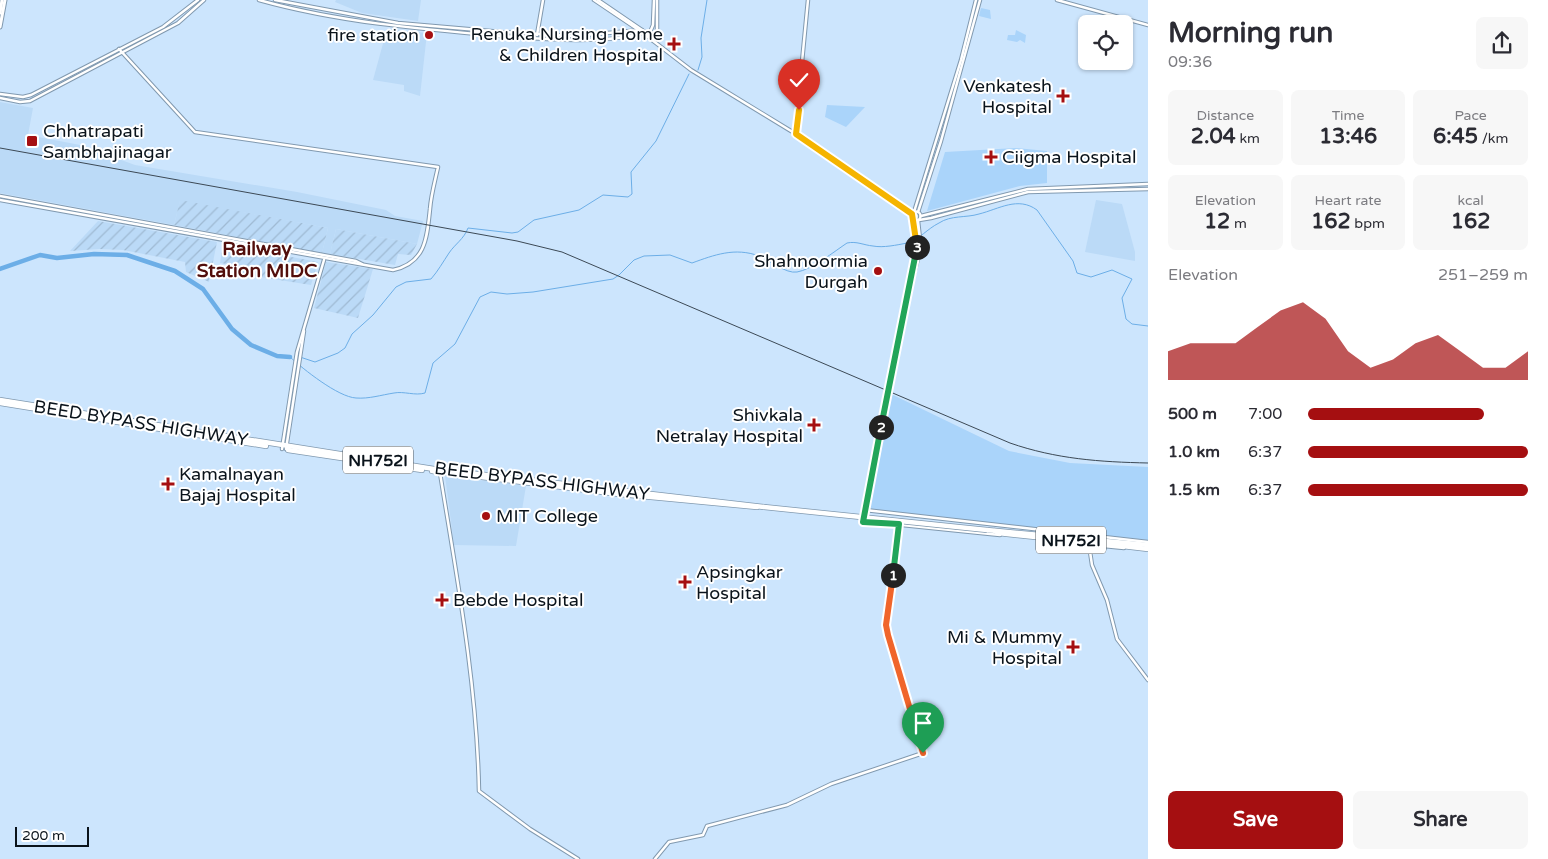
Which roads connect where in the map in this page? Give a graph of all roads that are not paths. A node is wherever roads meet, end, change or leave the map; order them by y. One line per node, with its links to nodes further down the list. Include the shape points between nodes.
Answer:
1 (4, 0): 13 (main road); 15 (main road)
2 (198, 0): 19 (street, via 168,24)
3 (204, 0): 20 (street, via 178,23)
4 (259, 0): 17 (street, via 385,26)
5 (275, 0): 17 (street, via 398,23)
6 (543, 0): 17 (street)
7 (594, 0): 16 (street)
8 (598, 0): 16 (street)
9 (656, 0): 16 (street, via 653,24); 18 (street, via 657,32)
10 (808, 0): 23 (street)
11 (978, 0): 27 (street)
12 (1057, 0): 14 (street)
13 (0, 12)
14 (1148, 25)
15 (0, 27)
16 (643, 33): 17 (street, via 594,38); 18 (street)
17 (537, 37)
18 (652, 40): 23 (street, via 691,70)
19 (119, 49): 20 (street); 21 (street)
20 (122, 53): 21 (street); 29 (street, via 195,132 438,167 426,243 418,256 404,268 392,270)
21 (93, 66): 22 (street, via 28,102)
22 (0, 96)
23 (796, 134): 27 (street)
24 (1148, 184): 28 (street, via 1028,189)
25 (1148, 188): 28 (street, via 1028,192)
26 (0, 198): 29 (street)
27 (915, 213): 28 (street); 28 (street)
28 (918, 219): 30 (street, via 921,244); 30 (street, via 915,226 918,245)
29 (324, 257): 31 (street)
30 (909, 290): 36 (street, bridge)
31 (304, 331): 32 (street); 32 (street, via 297,352)
32 (298, 368): 34 (street)
33 (0, 402): 34 (highway, BEED BYPASS HIGHWAY / NH752I)
34 (284, 448): 35 (highway, BEED BYPASS HIGHWAY / NH752I)
35 (440, 471): 38 (highway, BEED BYPASS HIGHWAY / NH752I, bridge); 42 (street, via 468,656 479,791)
36 (864, 510): 37 (street, via 863,522); 38 (street)
37 (899, 524): 38 (street); 43 (street, via 886,625 923,753 833,783 787,805 707,826 706,832 669,842)
38 (991, 530): 39 (highway, BEED BYPASS HIGHWAY / NH752I)
39 (1089, 540): 40 (highway, BEED BYPASS HIGHWAY / NH752I); 41 (street, via 1090,559 1107,600 1117,639)
40 (1147, 545)
41 (1148, 680)
42 (578, 859)
43 (655, 859)

